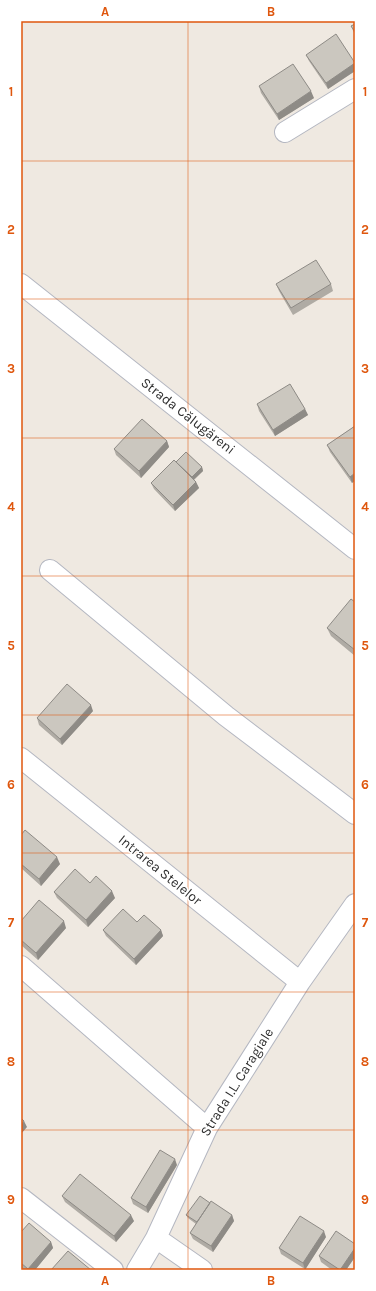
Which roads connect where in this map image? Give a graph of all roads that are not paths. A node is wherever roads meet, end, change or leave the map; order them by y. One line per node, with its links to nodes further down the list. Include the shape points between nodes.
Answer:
1 (355, 89): 2 (street)
2 (286, 132)
3 (21, 284): 4 (street, Strada Călugăreni)
4 (355, 548)
5 (50, 570): 7 (street, via 226,716)
6 (21, 758): 10 (street, Intrarea Stelelor)
7 (355, 814)
8 (355, 904): 10 (street, Strada I.L. Caragiale)
9 (21, 966): 11 (street)
10 (300, 982): 11 (street, Strada I.L. Caragiale)
11 (207, 1128): 13 (street, Strada I.L. Caragiale)
12 (21, 1198): 14 (street)
13 (156, 1238): 15 (street, Strada I.L. Caragiale); 16 (street)
14 (113, 1270)
15 (137, 1270)
16 (202, 1270)

